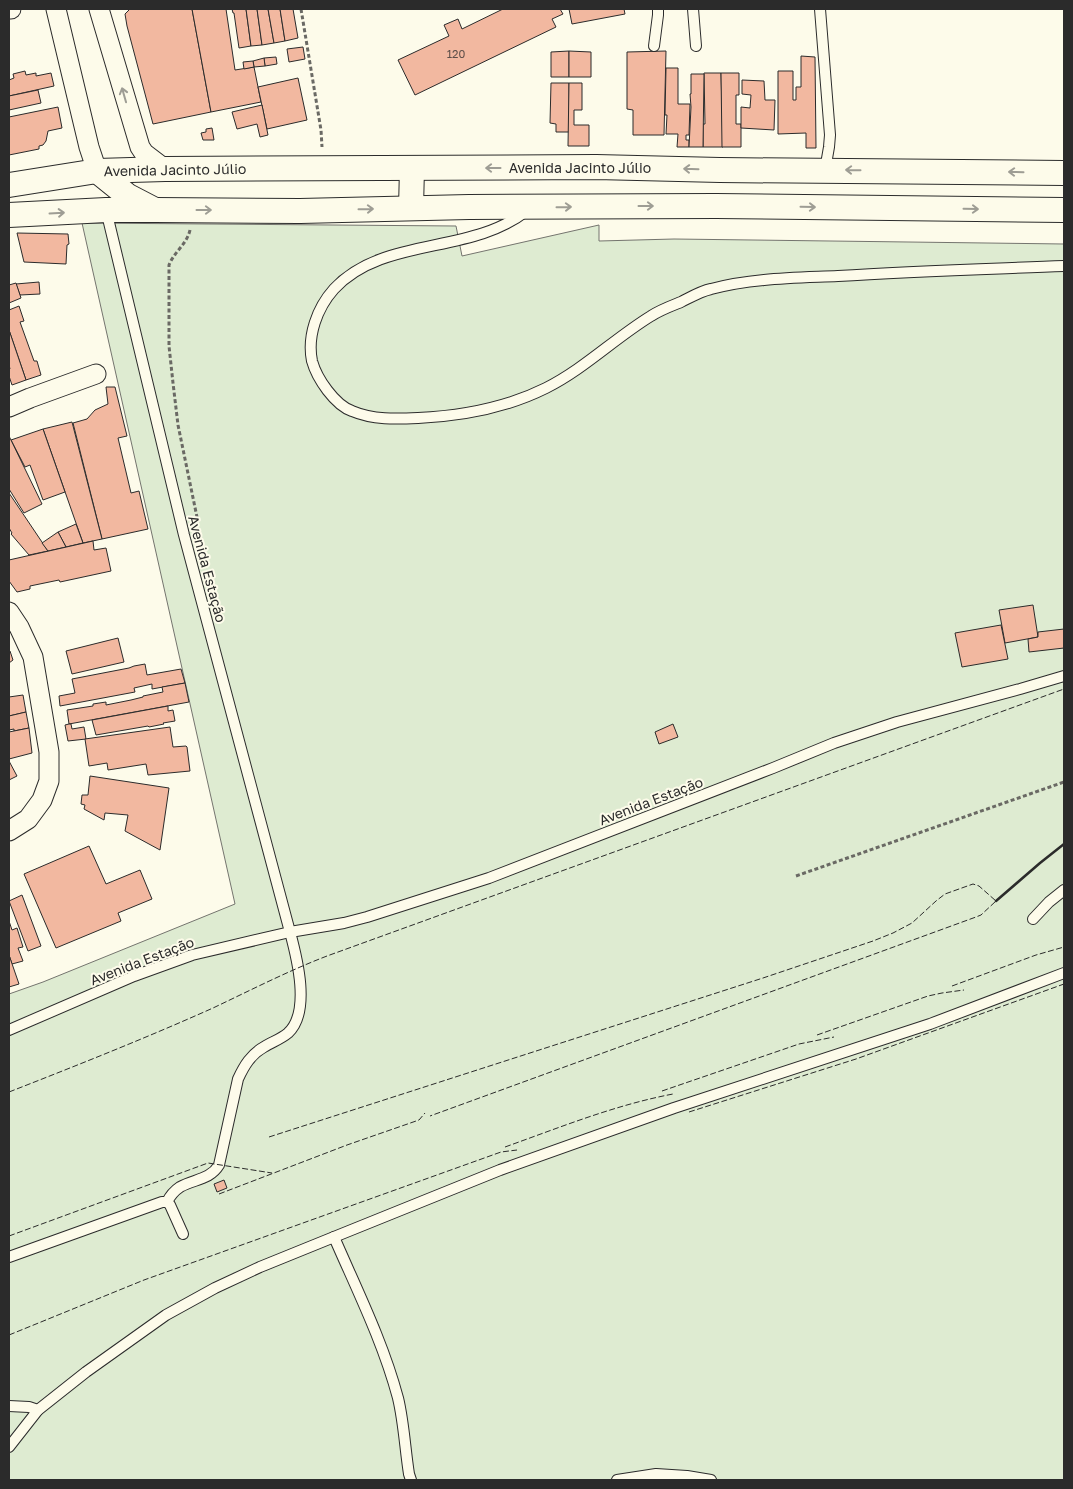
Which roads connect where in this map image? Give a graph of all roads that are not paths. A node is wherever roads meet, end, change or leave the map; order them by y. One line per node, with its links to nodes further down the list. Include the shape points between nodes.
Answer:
1 (56, 9): 11 (street)
2 (98, 9): 9 (street, one-way to 2, via 140,147)
3 (658, 9): 6 (lane)
4 (693, 9): 7 (lane)
5 (820, 9): 10 (lane, via 830,135)
6 (654, 46)
7 (696, 46)
8 (412, 168): 9 (street, Avenida Jacinto Júlio); 10 (street, Avenida Jacinto Júlio, one-way to 8); 15 (street)
9 (165, 169): 11 (street, Avenida Jacinto Júlio)
10 (825, 170): 12 (street, Avenida Jacinto Júlio, one-way to 10)
11 (97, 172): 13 (street, Avenida Jacinto Júlio); 17 (street, via 128,196)
12 (1064, 172)
13 (9, 185)
14 (531, 207): 15 (street); 18 (street, one-way to 18); 20 (lane, via 504,225 478,235 384,258 344,280 322,306 312,333 313,363 334,399 349,410 370,417 396,419 458,415 493,408 547,388 652,315 708,289 747,281)
15 (411, 208): 17 (street, one-way to 15)
16 (106, 210): 17 (street); 19 (street, one-way to 16); 28 (lane, Avenida Estação, via 184,535)
17 (155, 210)
18 (1064, 210)
19 (9, 215)
20 (1064, 266)
21 (96, 374): 22 (street)
22 (9, 407)
23 (9, 612): 25 (street, via 20,627 33,658 50,752 48,781 42,800 28,819)
24 (1064, 676): 28 (lane, Avenida Estação, via 897,722 834,743 479,881 367,918)
25 (9, 832)
26 (1064, 890): 27 (lane)
27 (1033, 919)
28 (290, 932): 30 (lane, Avenida Estação, via 192,955 134,976); 31 (lane, via 299,967 300,1005 295,1025 253,1055 242,1069 216,1171 182,1186)
29 (1064, 973): 33 (lane, via 930,1024 674,1108 500,1170)
30 (9, 1030)
31 (166, 1202): 32 (lane, via 174,1211); 34 (lane)
32 (183, 1234)
33 (334, 1237): 36 (lane, via 260,1267 166,1314); 38 (lane, via 388,1366 398,1401)
34 (9, 1257)
35 (9, 1406): 36 (lane)
36 (38, 1410): 37 (lane)
37 (9, 1447)
38 (411, 1480)
39 (616, 1480): 40 (lane, via 656,1474)
40 (711, 1480)

